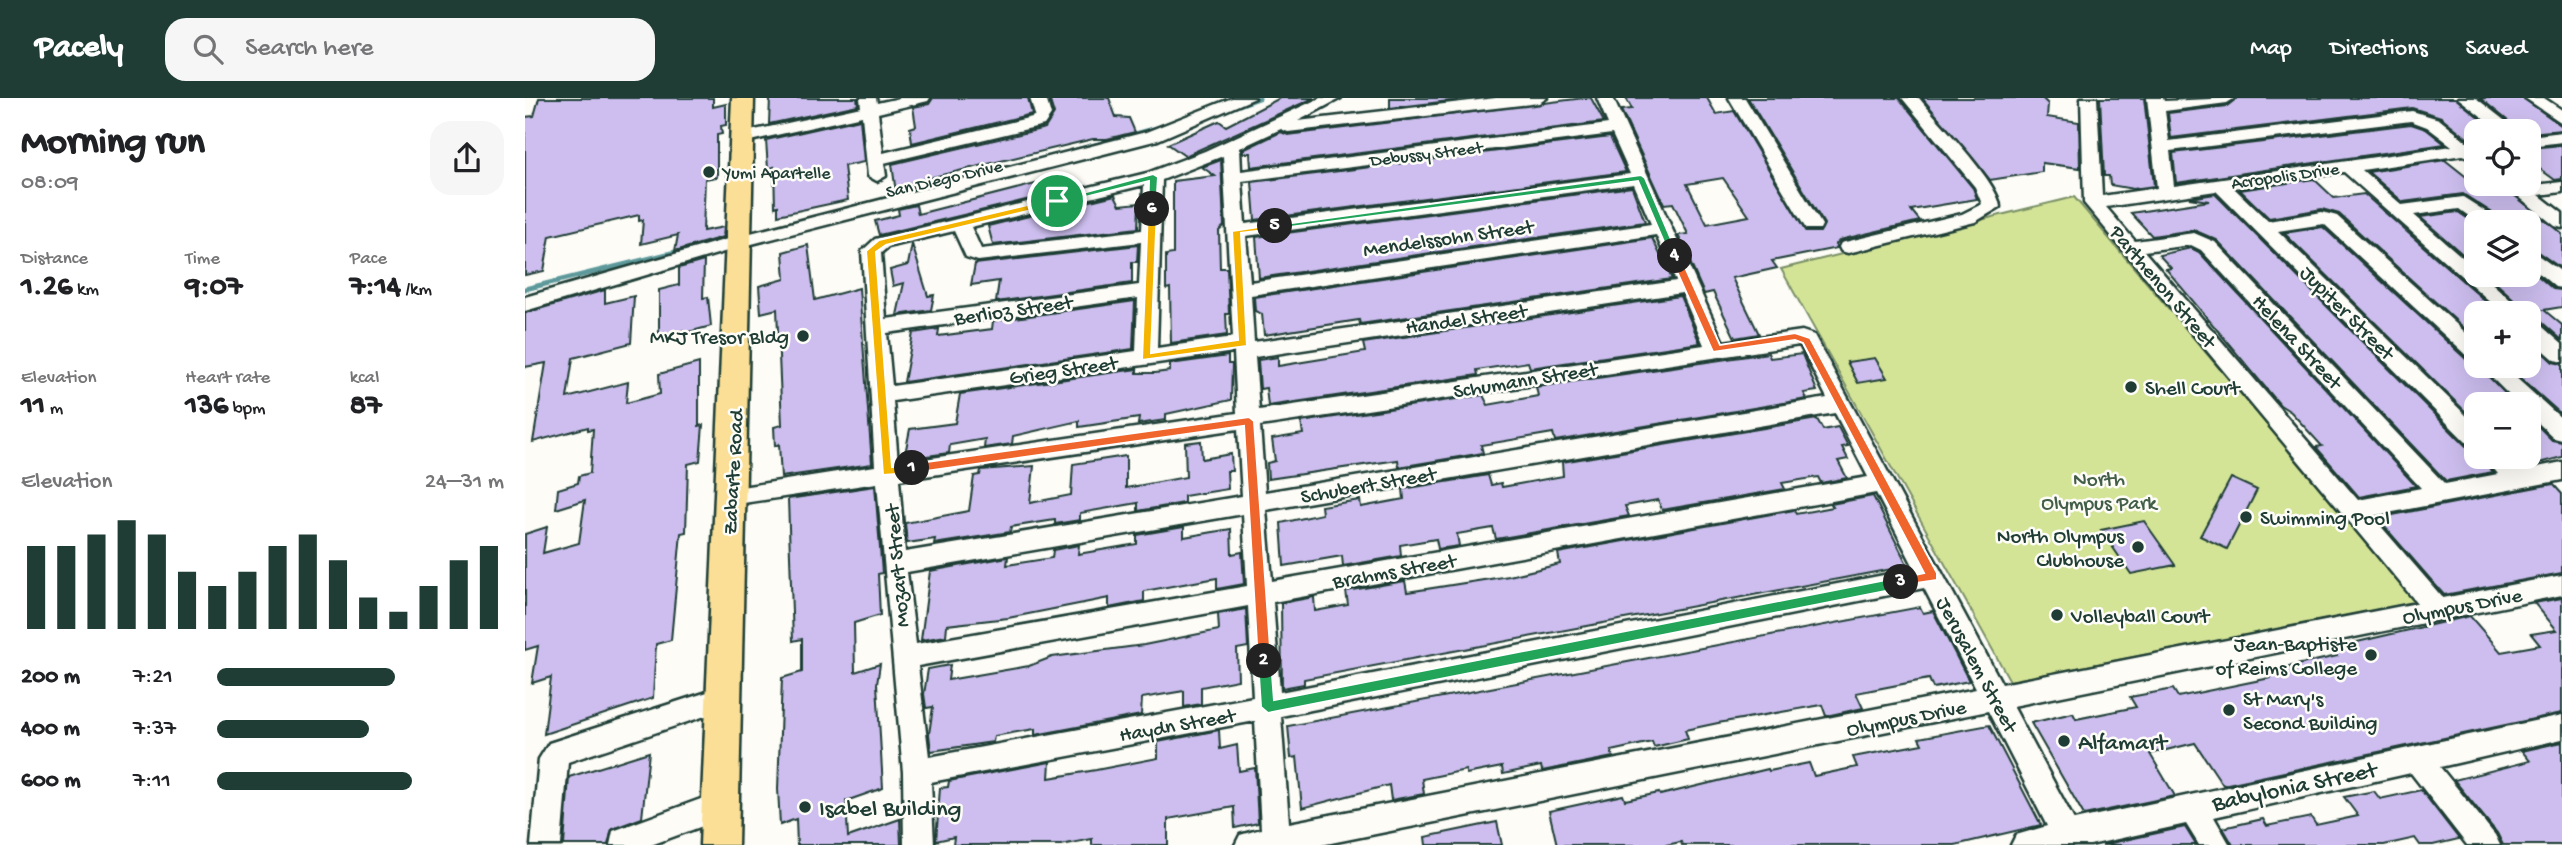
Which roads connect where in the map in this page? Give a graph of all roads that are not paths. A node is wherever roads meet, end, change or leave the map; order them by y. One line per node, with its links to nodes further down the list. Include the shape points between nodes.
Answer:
1 (743, 98): 24 (main road, Zabarte Road)
2 (922, 98): 17 (street)
3 (1038, 98): 17 (street, via 1042,118 876,168)
4 (1228, 98): 48 (street, San Diego Drive, via 1144,131)
5 (1247, 98): 48 (street, via 1152,136)
6 (1333, 98): 22 (street)
7 (1367, 98): 18 (street)
8 (1539, 98): 18 (street)
9 (1605, 98): 21 (street)
10 (1737, 98): 44 (street)
11 (1910, 98): 50 (street, via 1982,184 1991,207 1968,218)
12 (2089, 98): 39 (street)
13 (2227, 98): 16 (street)
14 (2466, 98): 20 (street)
15 (2533, 98): 19 (street)
16 (2156, 103): 28 (street)
17 (869, 104): 24 (street)
18 (1373, 117): 22 (street)
19 (2562, 118)
20 (2494, 119)
21 (1618, 128): 32 (street, Debussy Street); 33 (street)
22 (1271, 129): 27 (street)
23 (2562, 137): 25 (street)
24 (741, 138): 48 (main road, Zabarte Road)
25 (2541, 140)
26 (2464, 145): 28 (street, via 2433,123 2412,116)
27 (1231, 146): 31 (street); 32 (street)
28 (2162, 147): 37 (street)
29 (2464, 152): 30 (street, Acropolis Drive)
30 (2347, 166): 34 (street, Acropolis Drive); 41 (street)
31 (1153, 177): 43 (street); 49 (street)
32 (1233, 177): 47 (street)
33 (1641, 178): 45 (street); 47 (street)
34 (2220, 185): 37 (street, Acropolis Drive); 46 (street, Jupiter Street)
35 (2541, 187): 36 (street)
36 (2562, 187)
37 (2166, 192): 39 (street, Acropolis Drive)
38 (2528, 196): 42 (street)
39 (2093, 203): 51 (street, Parthenon Street)
40 (2473, 210): 41 (street, via 2463,203)
41 (2398, 211): 57 (street)
42 (2562, 222)
43 (961, 225): 49 (street, via 978,255); 59 (street, Mozart Street, via 875,246 871,251)
44 (1813, 225)
45 (1663, 228): 54 (street); 56 (street, Mendelssohn Street)
46 (2263, 228): 62 (street, via 2330,220); 71 (street, Jupiter Street)
47 (1236, 231): 56 (street)
48 (739, 234): 58 (street); 79 (main road, Zabarte Road)
49 (1152, 234): 55 (street)
50 (1848, 247)
51 (2132, 247): 78 (street, Helena Street, via 2195,239 2209,246); 81 (street, Parthenon Street)
52 (2541, 265): 53 (street)
53 (2562, 282)
54 (1688, 286): 63 (street, Handel Street); 64 (street)
55 (1149, 290): 59 (street, Berlioz Street); 66 (street)
56 (1240, 290): 63 (street)
57 (2501, 301)
58 (525, 304)
59 (877, 327): 68 (street, Mozart Street)
60 (2541, 337): 65 (street)
61 (1801, 338): 64 (street, Schumann Street); 69 (street, Jerusalem Street, via 1807,340)
62 (2464, 342)
63 (1244, 347): 66 (street, Grieg Street); 70 (street)
64 (1716, 349): 70 (street, Schumann Street)
65 (2562, 355)
66 (1146, 357): 68 (street, Grieg Street)
67 (2503, 378): 72 (street)
68 (881, 394): 75 (street, Mozart Street)
69 (1841, 404): 77 (street, Jerusalem Street); 80 (street, Schubert Street)
70 (1249, 421): 75 (street, Schumann Street); 80 (street)
71 (2464, 426)
72 (2562, 432)
73 (2508, 469): 76 (street)
74 (2562, 471): 76 (street)
75 (887, 472): 79 (street, Schumann Street); 82 (street, Mozart Street)
76 (2518, 479): 78 (street)
77 (1883, 483): 83 (street, Jerusalem Street); 85 (street, Brahms Street)
78 (2440, 494): 81 (street)
79 (730, 496): 88 (main road, Zabarte Road)
80 (1254, 503): 82 (street, Schubert Street); 85 (street)
81 (2353, 510): 86 (street, Parthenon Street)
82 (894, 564): 87 (street, Mozart Street)
83 (1933, 576): 89 (street, Jerusalem Street); 90 (street, Haydn Street)
84 (2562, 585): 86 (street, Olympus Drive)
85 (1260, 594): 87 (street, Brahms Street); 90 (street)
86 (2438, 610): 89 (street, Olympus Drive)
87 (905, 657): 93 (street, Mozart Street)
88 (723, 699): 94 (main road, Zabarte Road); 99 (street, via 559,752 553,758)
89 (1997, 699): 96 (street, Jerusalem Street); 98 (street, Olympus Drive)
90 (1268, 707): 93 (street, Haydn Street); 98 (street)
91 (2562, 727): 92 (street, Babylonia Street)
92 (2417, 759): 95 (street, Babylonia Street); 104 (street)
93 (916, 772): 101 (street, Mozart Street)
94 (720, 806): 97 (street); 100 (main road, Zabarte Road)
95 (2192, 807): 96 (street, Babylonia Street); 103 (street)
96 (2070, 840): 102 (street, Babylonia Street)
97 (623, 841)
98 (1263, 842)
99 (546, 845)
100 (719, 845)
101 (919, 845)
102 (2026, 845)
103 (2215, 845)
104 (2485, 845)

